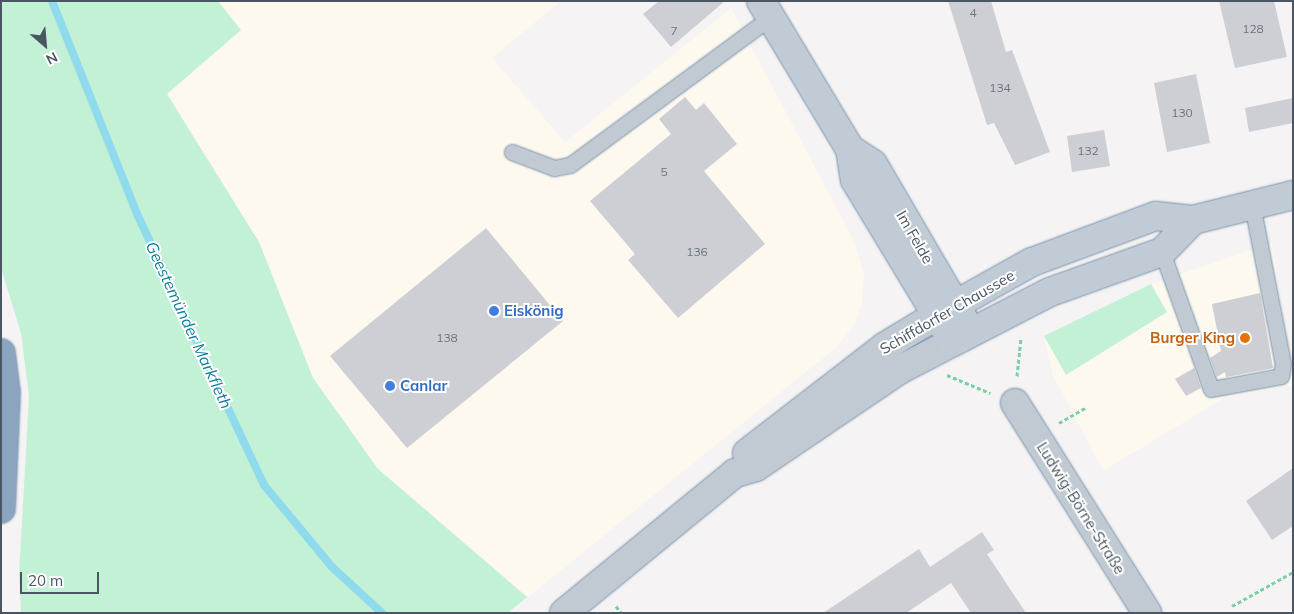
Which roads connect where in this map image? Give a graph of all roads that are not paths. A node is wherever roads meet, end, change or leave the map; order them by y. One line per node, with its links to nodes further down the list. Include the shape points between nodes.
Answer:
1 (766, 9): 2 (lane, via 570,164 554,168); 7 (main road, Im Felde, via 850,149 855,180)
2 (512, 152)
3 (1293, 195): 4 (main road, Schiffdorfer Chaussee)
4 (1252, 204): 5 (main road, Schiffdorfer Chaussee); 6 (lane, via 1282,374 1211,389)
5 (1193, 220): 6 (main road, Schiffdorfer Chaussee); 7 (main road, Schiffdorfer Chaussee, via 1156,216 1032,262)
6 (1162, 252): 8 (main road, Schiffdorfer Chaussee, via 1023,305)
7 (946, 310): 8 (main road, Im Felde); 11 (street, Schiffdorfer Chaussee, via 884,347 744,455)
8 (962, 337): 11 (street, Schiffdorfer Chaussee, via 915,362 756,468)
9 (1, 353): 12 (highway, via 6,393)
10 (1015, 403): 14 (street, Ludwig-Börne-Straße)
11 (735, 473): 13 (street, Schiffdorfer Chaussee)
12 (1, 509)
13 (564, 613)
14 (1147, 613)

